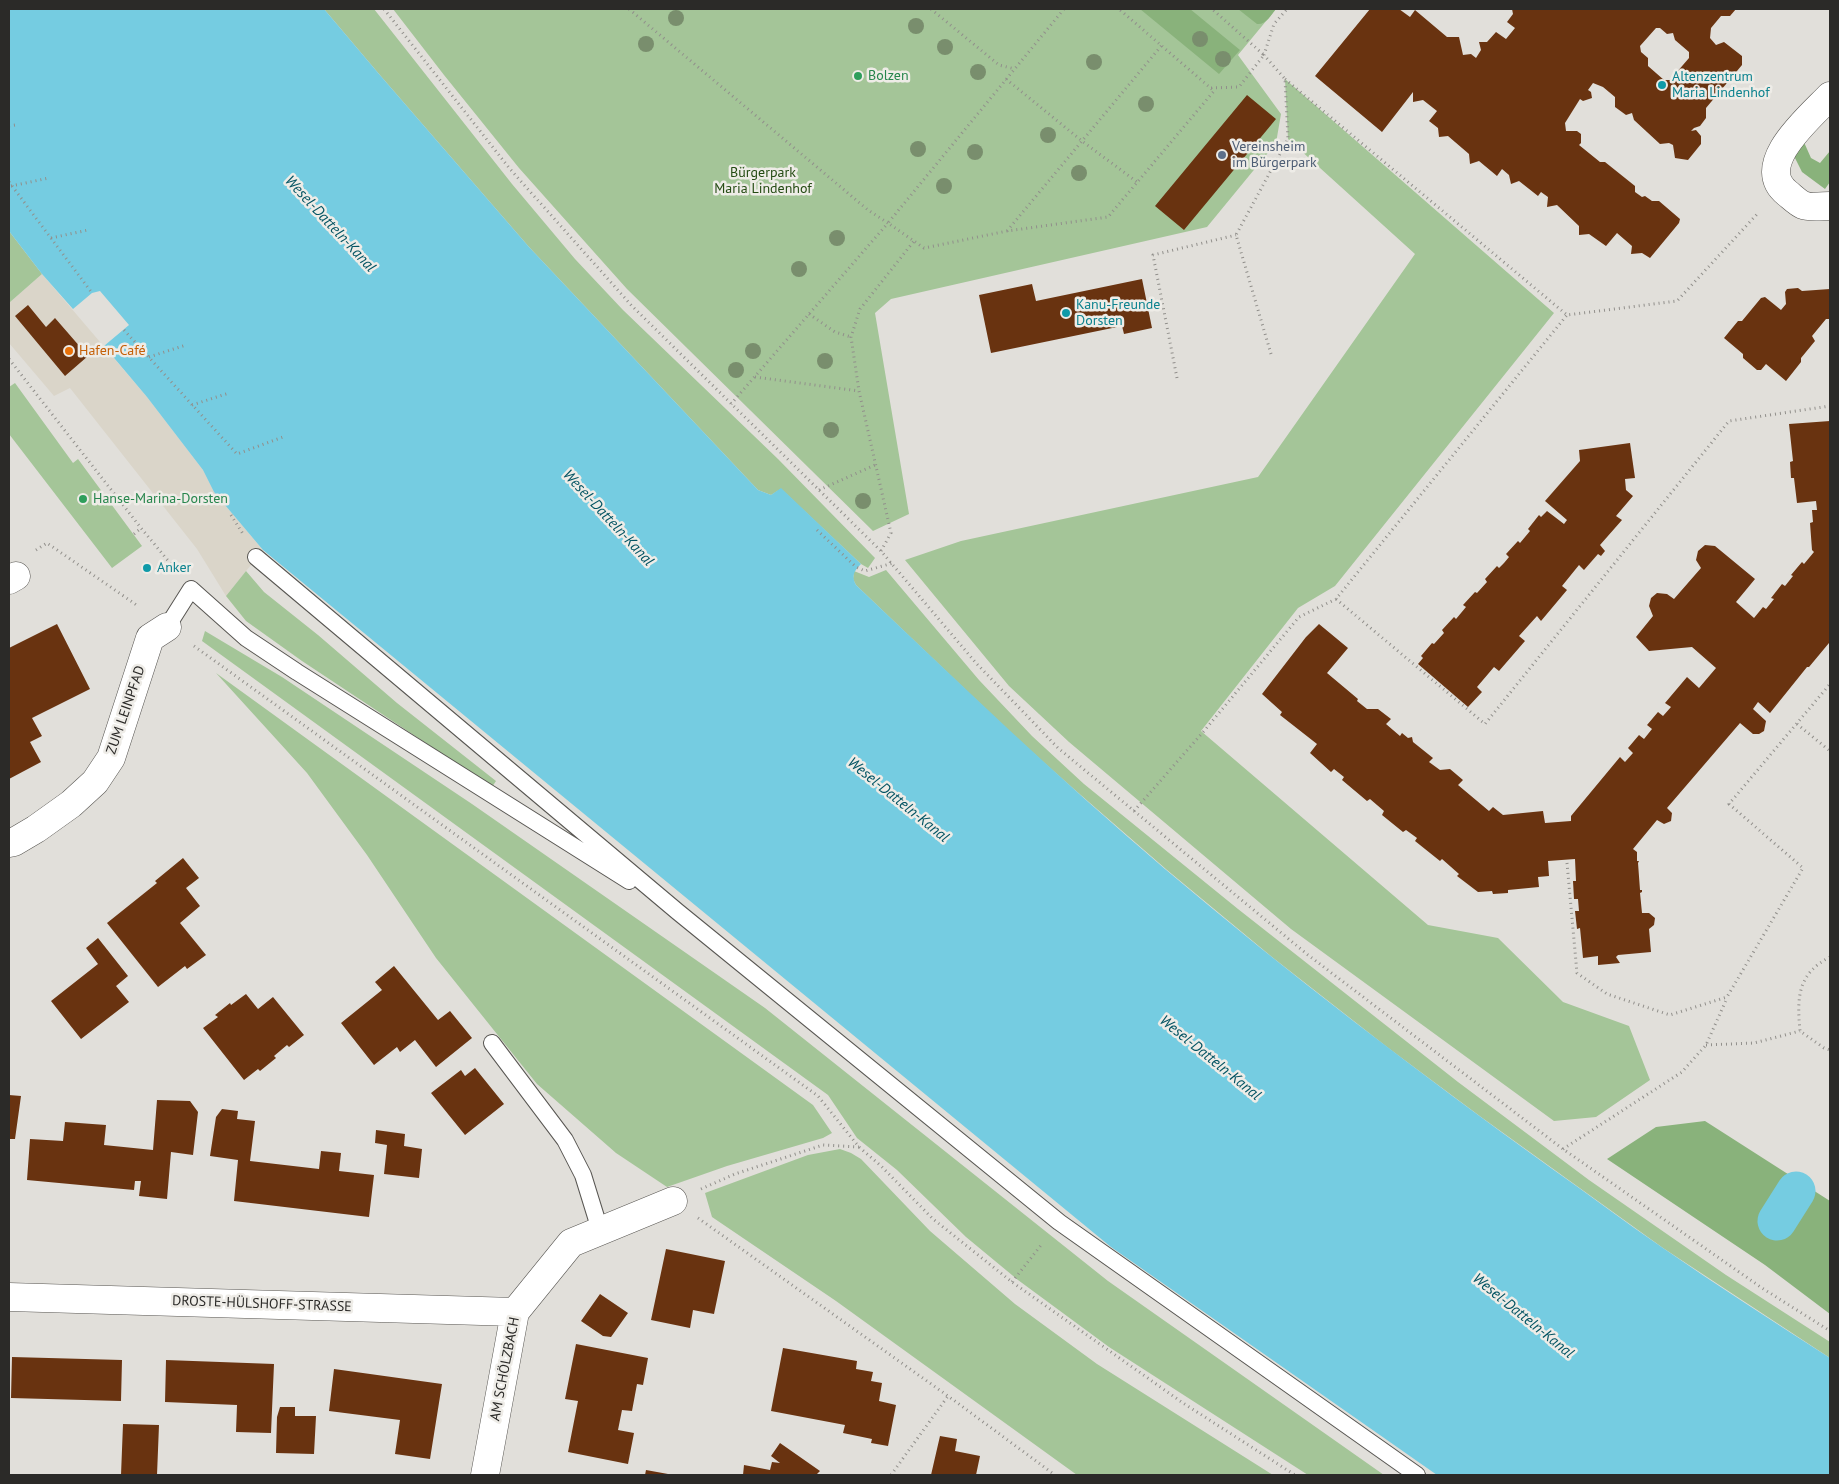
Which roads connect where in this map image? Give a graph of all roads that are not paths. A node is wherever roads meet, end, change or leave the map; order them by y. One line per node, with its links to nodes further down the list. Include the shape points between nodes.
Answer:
1 (1830, 96): 2 (street, via 1801,125 1779,156 1775,172 1781,188 1804,206)
2 (1830, 206)
3 (256, 557): 6 (lane)
4 (167, 627): 5 (street, ZUM LEINPFAD, via 150,638 111,758 95,782 36,829); 6 (lane, via 191,589 246,638)
5 (9, 843)
6 (678, 912): 13 (lane, via 1059,1222)
7 (492, 1043): 9 (lane, via 565,1140 583,1175)
8 (673, 1201): 9 (street, AM SCHÖLZBACH)
9 (600, 1230): 11 (street, AM SCHÖLZBACH, via 571,1243)
10 (9, 1297): 11 (street, DROSTE-HÜLSHOFF-STRASSE)
11 (515, 1312): 12 (street, AM SCHÖLZBACH)
12 (485, 1475)
13 (1417, 1475)

